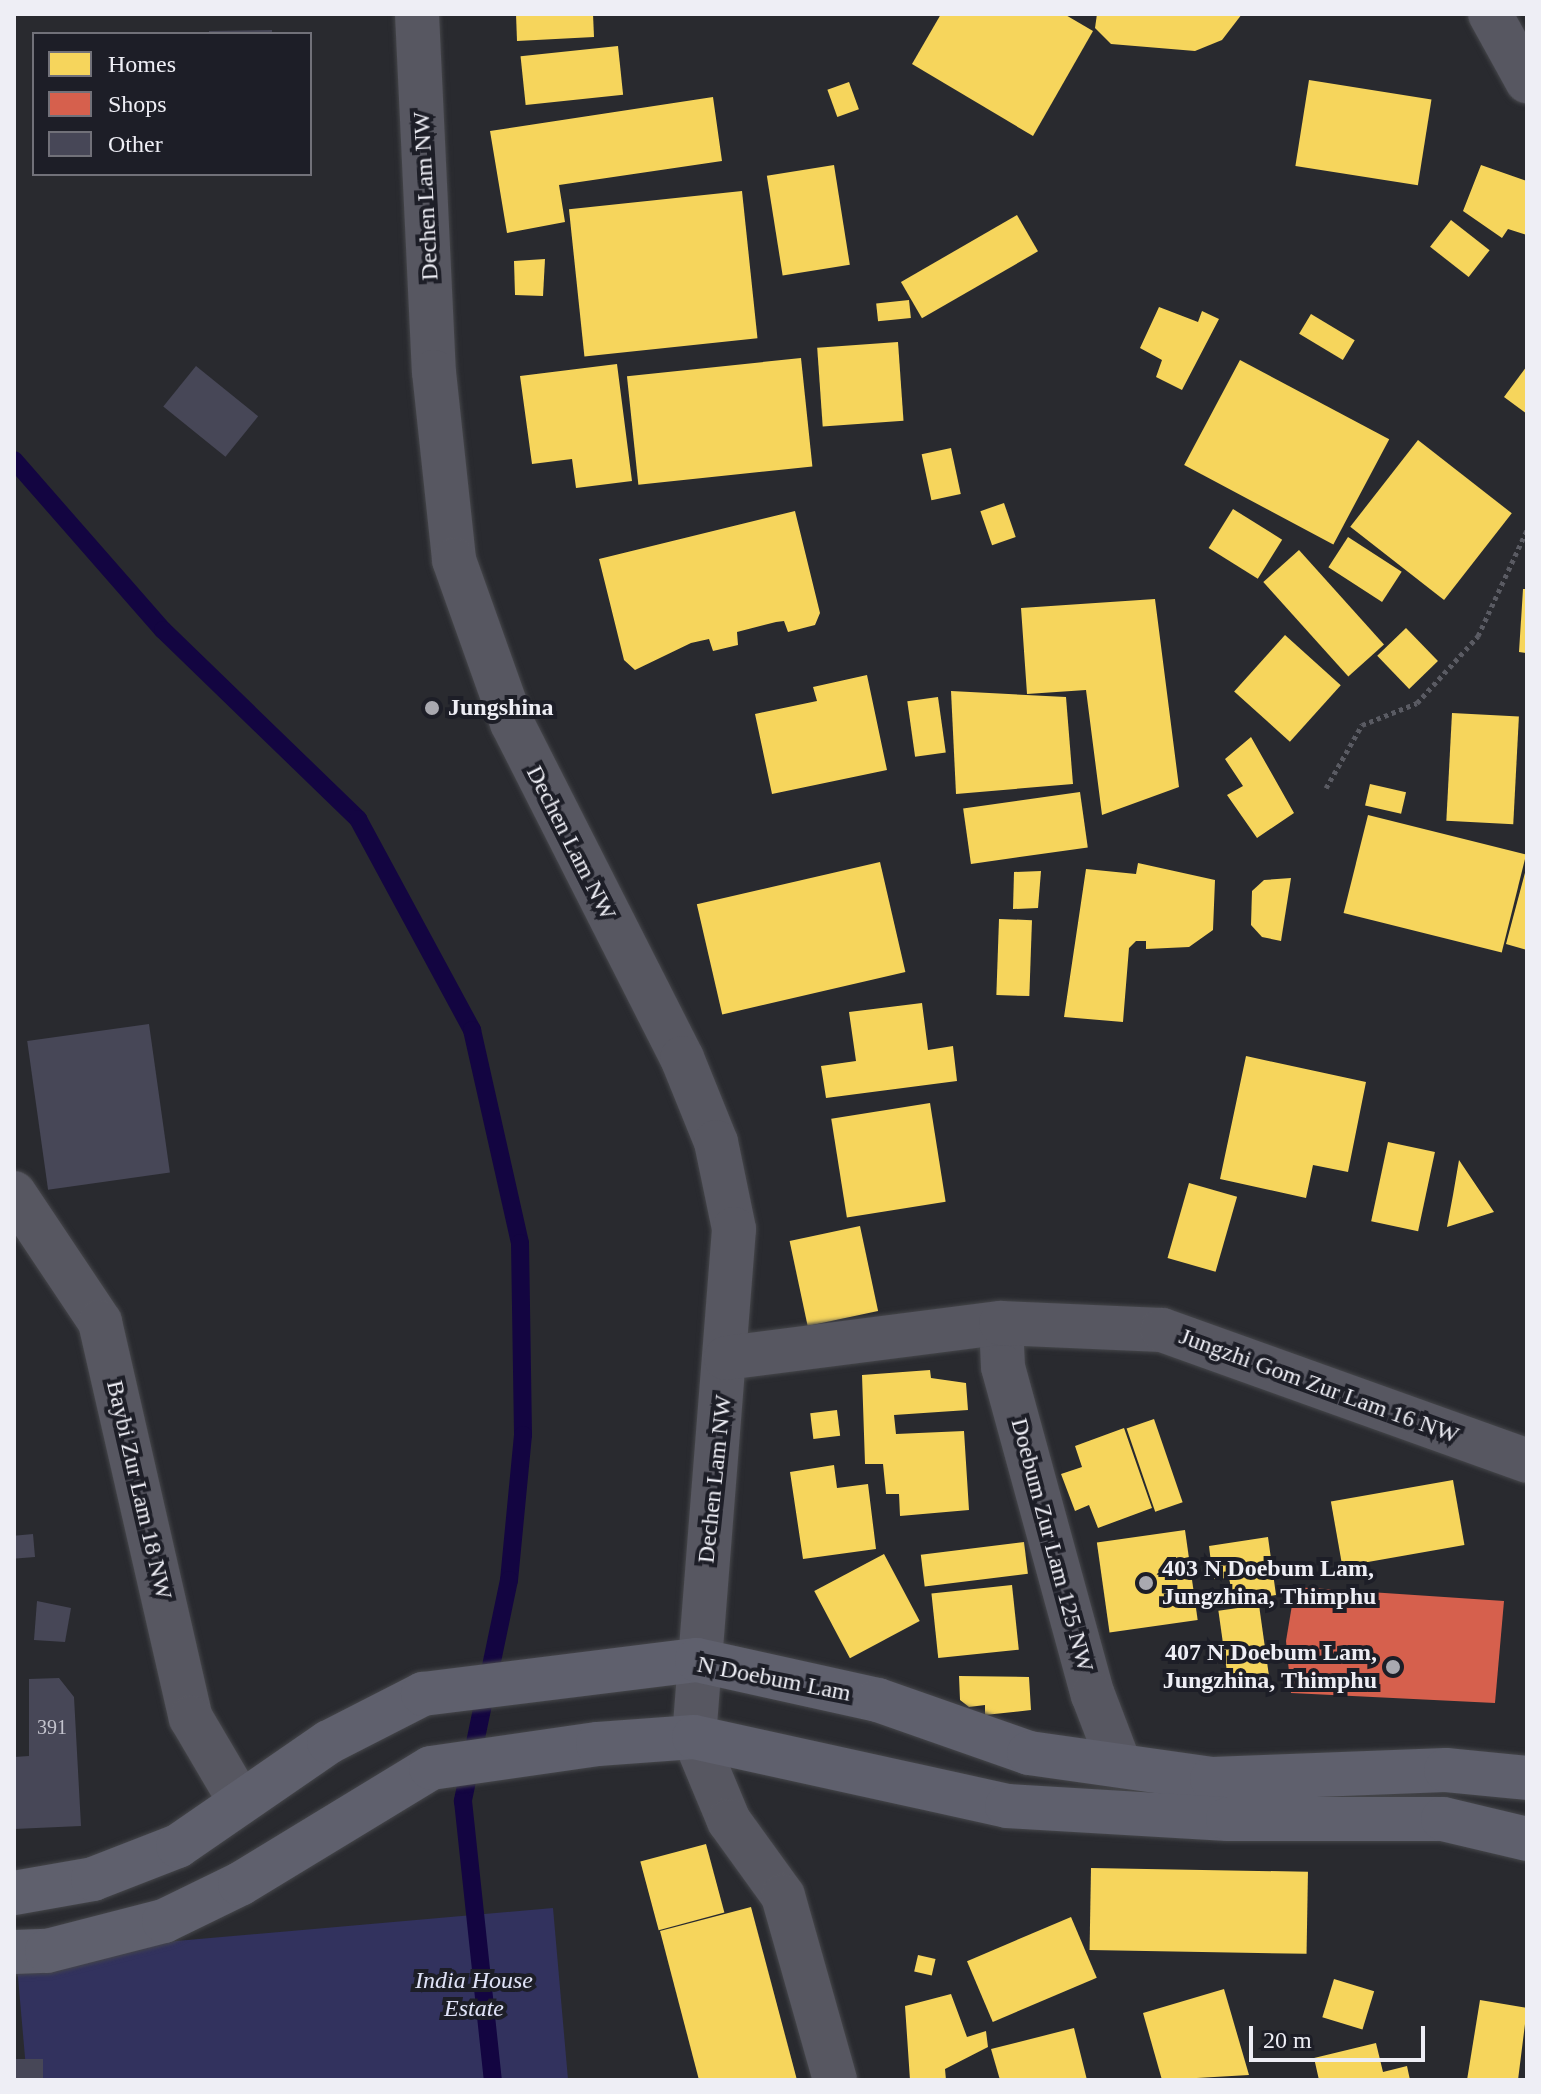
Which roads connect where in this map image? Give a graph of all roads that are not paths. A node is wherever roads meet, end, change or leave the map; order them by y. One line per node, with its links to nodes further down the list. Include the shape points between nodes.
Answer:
1 (417, 14): 6 (street, Dechen Lam NW, via 435,387 454,560 512,723 682,1058 716,1142 734,1229)
2 (1490, 14): 3 (street)
3 (1527, 81)
4 (14, 1193): 12 (street, Baybi Zur Lam 18 NW, via 100,1322 191,1718)
5 (1001, 1323): 6 (street, Jungzhi Gom Zur Lam 16 NW); 7 (street, Jungzhi Gom Zur Lam 16 NW, via 1162,1330); 10 (street, Doebum Zur Lam 125 NW, via 1003,1367 1093,1695)
6 (726, 1358): 8 (street, Dechen Lam NW)
7 (1526, 1458)
8 (697, 1660): 9 (street, Dechen Lam NW); 10 (main road, N Doebum Lam, via 878,1700 1029,1753); 12 (main road, N Doebum Lam, via 423,1694)
9 (694, 1737): 13 (main road, via 1007,1806 1228,1819 1443,1819); 15 (main road, via 556,1749 431,1768 240,1884 164,1921 47,1951); 16 (street, via 729,1821 783,1896)
10 (1119, 1763): 11 (main road, N Doebum Lam, via 1212,1779 1446,1770)
11 (1527, 1778)
12 (238, 1798): 14 (main road, N Doebum Lam, via 178,1846 93,1879)
13 (1527, 1839)
14 (14, 1893)
15 (14, 1952)
16 (835, 2080)

